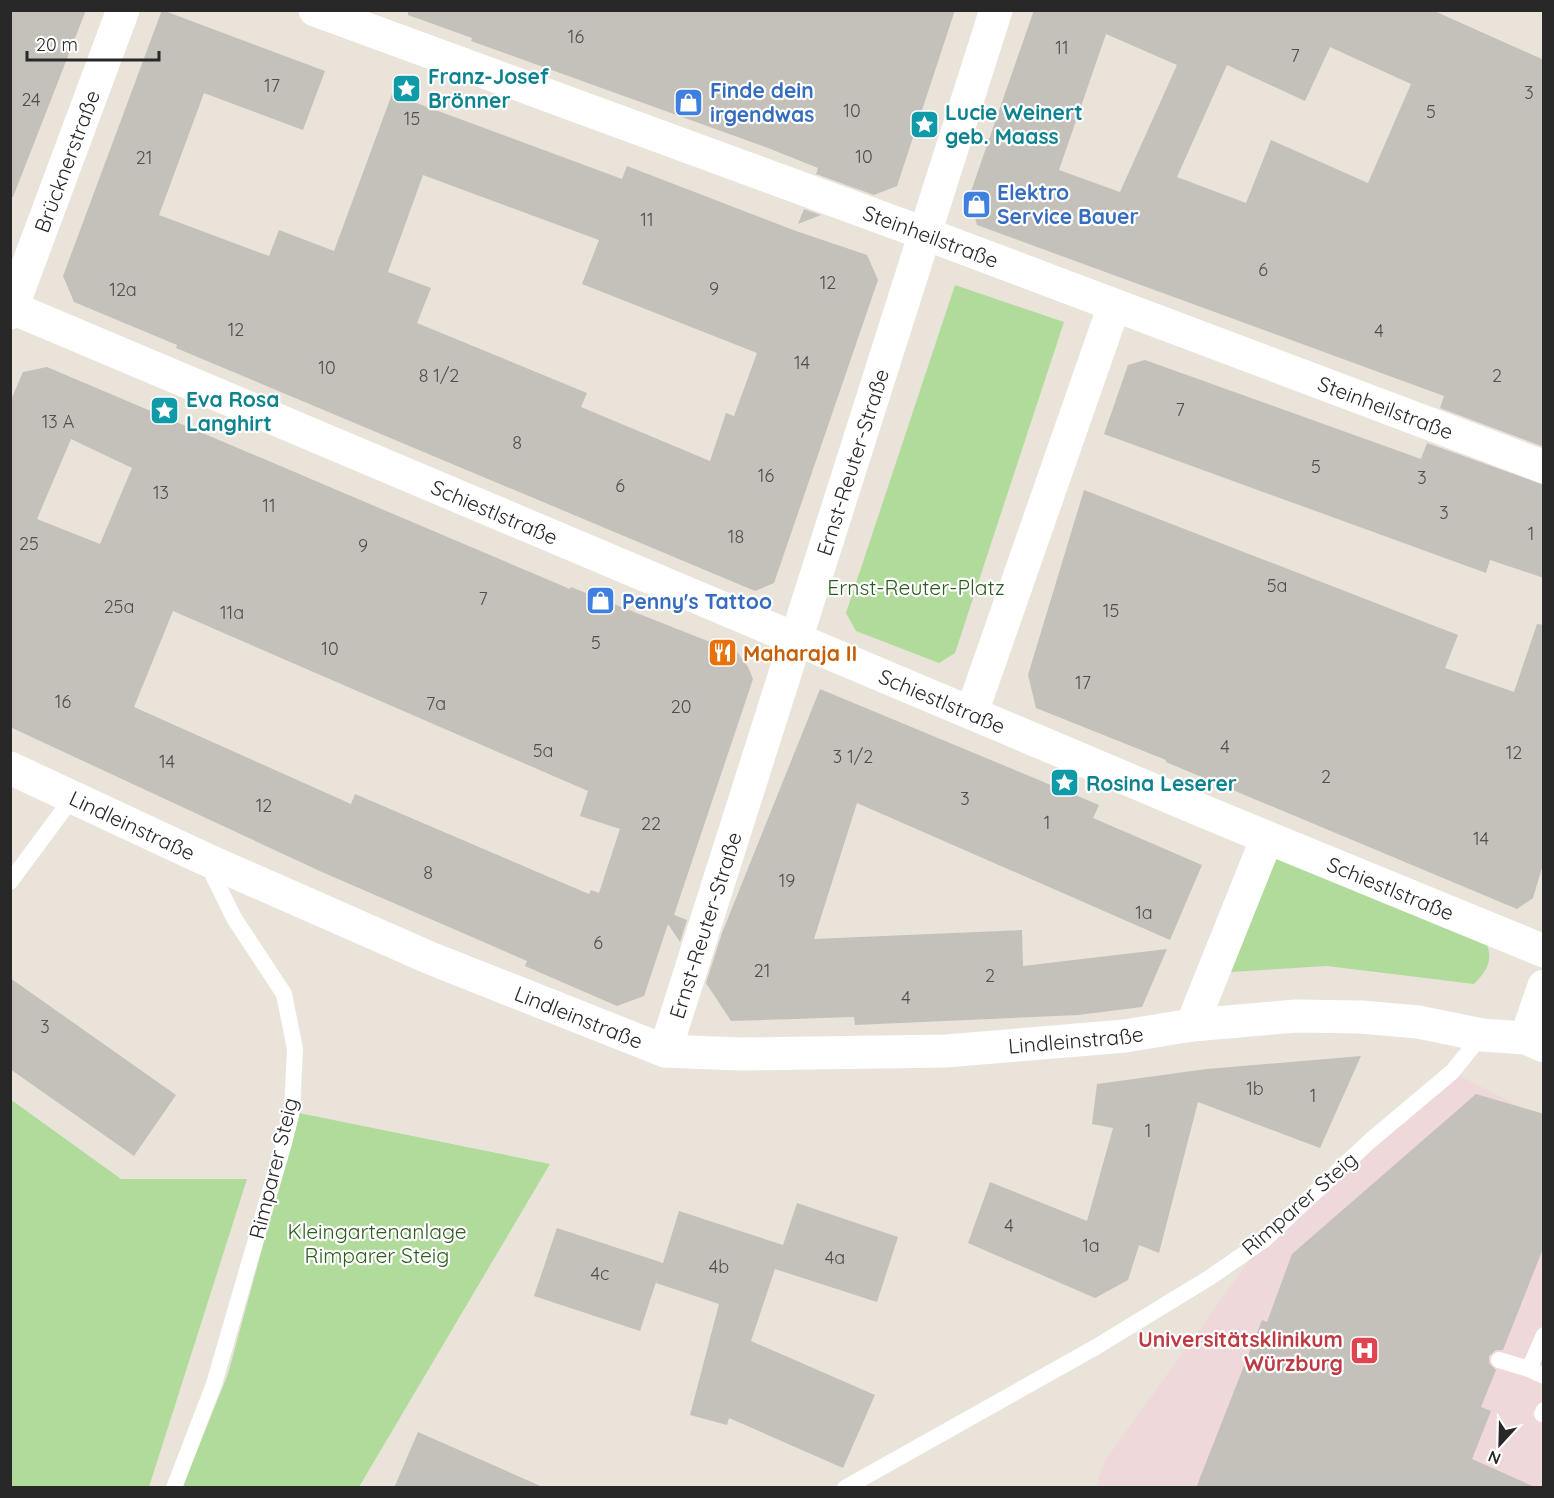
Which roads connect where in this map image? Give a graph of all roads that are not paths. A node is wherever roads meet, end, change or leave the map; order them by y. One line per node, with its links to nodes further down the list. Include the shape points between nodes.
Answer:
1 (123, 10): 6 (street, Brücknerstraße)
2 (315, 10): 4 (street, Steinheilstraße)
3 (996, 10): 4 (street, Ernst-Reuter-Straße)
4 (926, 234): 5 (street, Steinheilstraße); 8 (street, Ernst-Reuter-Straße)
5 (1114, 306): 7 (street, Steinheilstraße); 9 (street)
6 (11, 309): 8 (street, Schiestlstraße)
7 (1544, 467)
8 (796, 638): 9 (street, Schiestlstraße); 20 (street, Ernst-Reuter-Straße)
9 (972, 712): 12 (street, Schiestlstraße)
10 (10, 768): 11 (street, Lindleinstraße)
11 (73, 797): 13 (street, Lindleinstraße); 14 (lane)
12 (1268, 838): 15 (street, Schiestlstraße); 17 (street)
13 (205, 859): 20 (street, Lindleinstraße, via 430,958); 24 (lane, Rimparer Steig, via 234,918 284,994 295,1049 292,1111 214,1384)
14 (10, 882)
15 (1544, 951)
16 (1544, 986): 19 (street)
17 (1192, 1025): 18 (street, Lindleinstraße, via 1296,1016 1361,1017 1418,1022); 20 (street, Lindleinstraße, via 1125,1036 946,1051)
18 (1482, 1035): 19 (street, Lindleinstraße); 25 (lane, Rimparer Steig, via 1452,1072 1371,1140 1264,1240 1096,1347)
19 (1535, 1042)
20 (665, 1051)
21 (1544, 1335): 23 (lane)
22 (1499, 1360): 23 (lane)
23 (1536, 1372)
24 (174, 1488)
25 (845, 1488)

